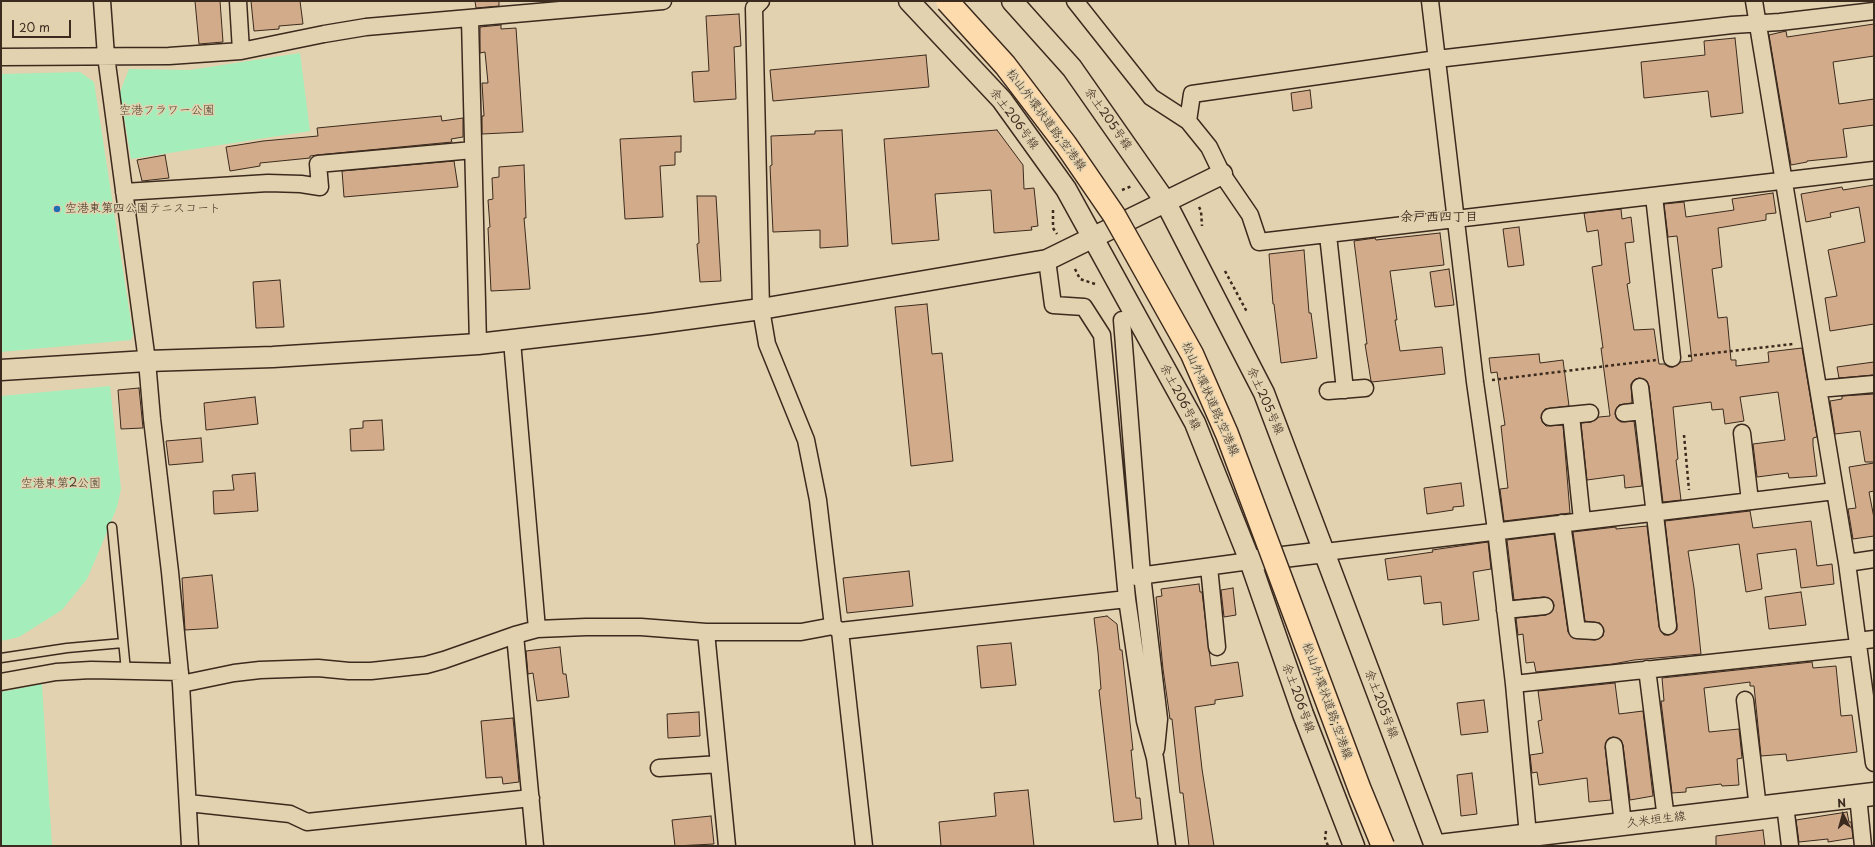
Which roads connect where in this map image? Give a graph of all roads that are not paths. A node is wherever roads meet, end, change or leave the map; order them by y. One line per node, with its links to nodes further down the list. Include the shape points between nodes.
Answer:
1 (102, 1): 15 (street)
2 (238, 1): 14 (street)
3 (663, 1): 12 (street)
4 (762, 1): 30 (street, via 754,8)
5 (909, 1): 28 (street, 余土206号線, via 1002,100 1066,189)
6 (947, 1): 102 (highway, 松山外環状道路;空港線, bridge, via 1005,66 1066,144 1114,215 1192,354 1227,434)
7 (1075, 1): 18 (street, via 1151,98)
8 (1430, 1): 17 (street)
9 (1754, 1): 13 (street)
10 (1017, 3): 25 (street, 余土205号線, via 1072,68)
11 (1874, 11): 13 (street)
12 (470, 19): 14 (street, via 366,27); 19 (street)
13 (1757, 24): 17 (street); 22 (street)
14 (241, 51): 15 (street, via 169,56)
15 (106, 56): 16 (street); 23 (street)
16 (1, 57)
17 (1437, 59): 18 (street, via 1192,94); 26 (street)
18 (1188, 121): 21 (street, via 1209,147)
19 (473, 150): 23 (street, via 318,164 320,187 268,183); 33 (street)
20 (1874, 170): 22 (street)
21 (1222, 174): 25 (street); 27 (street, via 1250,215 1259,242)
22 (1784, 181): 24 (street); 40 (street)
23 (124, 192): 35 (street)
24 (1654, 196): 26 (street); 34 (street)
25 (1166, 201): 28 (street); 56 (street, 余土205号線, via 1264,392)
26 (1457, 219): 27 (street); 55 (street, via 1475,382)
27 (1328, 235): 41 (street)
28 (1093, 237): 29 (street); 58 (street, 余土206号線, via 1195,423)
29 (1047, 260): 30 (street); 62 (street, via 1053,305 1084,307 1102,335)
30 (761, 310): 32 (street); 67 (street, via 767,344 806,440 818,500)
31 (1122, 320): 61 (street)
32 (512, 341): 33 (street); 68 (street)
33 (478, 344): 35 (street, via 273,357)
34 (1672, 358)
35 (147, 361): 36 (street); 79 (street)
36 (1, 370)
37 (1874, 384): 40 (street)
38 (1365, 388): 41 (street)
39 (1640, 388): 43 (street)
40 (1819, 389): 49 (street)
41 (1345, 390): 42 (street)
42 (1328, 391)
43 (1643, 411): 45 (street); 51 (street)
44 (1590, 413): 46 (street)
45 (1624, 413)
46 (1571, 415): 47 (street); 52 (street)
47 (1550, 417)
48 (1742, 433): 50 (street)
49 (1835, 490): 50 (street); 59 (street)
50 (1750, 501): 51 (street)
51 (1654, 513): 52 (street); 66 (street)
52 (1582, 520): 53 (street)
53 (1562, 523): 55 (street); 69 (street, via 1577,630)
54 (112, 528): 73 (lane)
55 (1496, 530): 56 (street); 65 (street)
56 (1325, 552): 58 (street); 103 (street, 余土205号線)
57 (1874, 559): 59 (street)
58 (1250, 561): 60 (street); 101 (street, 余土206号線)
59 (1847, 563): 74 (street)
60 (1209, 567): 61 (street); 75 (street)
61 (1142, 575): 62 (street); 84 (street, via 1159,719)
62 (1125, 577): 63 (street)
63 (1127, 599): 67 (street); 84 (street, via 1144,721)
64 (1545, 606): 65 (street)
65 (1505, 610): 81 (street)
66 (1668, 626)
67 (837, 628): 70 (street, via 801,632); 99 (street)
68 (537, 629): 70 (street, via 586,626); 71 (street)
69 (1595, 631)
70 (706, 632): 85 (street)
71 (515, 635): 79 (street, via 426,665 371,671 318,668 260,670); 89 (street)
72 (1874, 639): 74 (street)
73 (123, 643): 76 (lane); 78 (lane)
74 (1858, 644): 77 (street); 86 (street)
75 (1217, 647)
76 (1, 658)
77 (1647, 669): 81 (street); 93 (street)
78 (126, 671): 79 (street); 80 (street, via 56,672)
79 (181, 678): 90 (street)
80 (1, 682)
81 (1514, 684): 95 (street)
82 (1745, 700): 92 (street)
83 (1614, 746): 94 (street)
84 (1155, 758): 100 (street)
85 (719, 764): 87 (street); 98 (street)
86 (1874, 764)
87 (659, 768)
88 (1866, 795): 91 (main road, 久米垣生線); 106 (street)
89 (531, 798): 90 (street, via 307,822 290,814); 97 (street)
90 (188, 803): 96 (street)
91 (1785, 805): 92 (main road, 久米垣生線); 105 (street)
92 (1758, 808): 93 (main road, 久米垣生線)
93 (1666, 819): 94 (main road, 久米垣生線)
94 (1623, 824): 95 (main road, 久米垣生線)
95 (1528, 840): 104 (main road, 久米垣生線)
96 (190, 846)
97 (535, 846)
98 (727, 846)
99 (864, 846)
100 (1167, 846)
101 (1354, 846)
102 (1383, 846)
103 (1435, 846)
104 (1439, 846)
105 (1790, 846)
106 (1863, 846)

